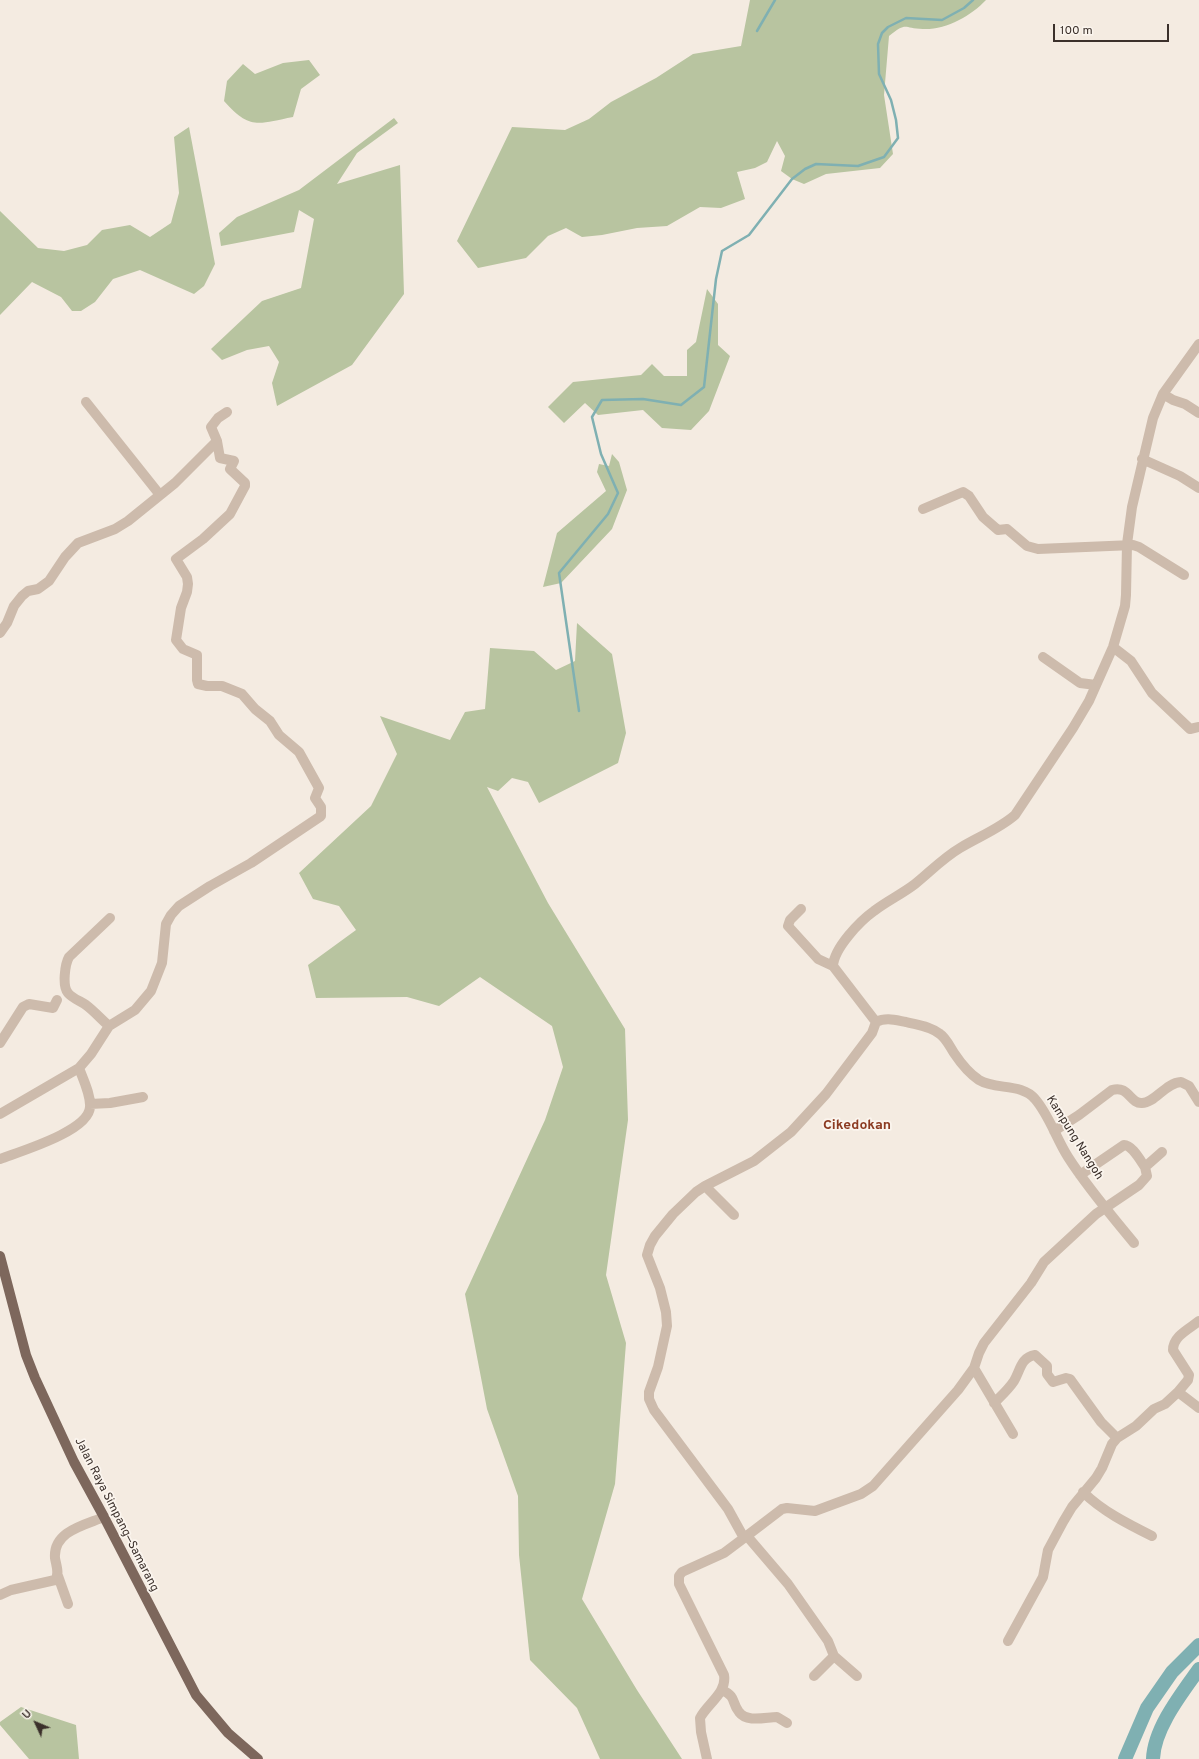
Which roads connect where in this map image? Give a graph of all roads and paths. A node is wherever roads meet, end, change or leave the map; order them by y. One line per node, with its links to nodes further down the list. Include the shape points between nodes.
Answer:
1 (1199, 344): 2 (street)
2 (1164, 394): 5 (street); 7 (street, via 1152,418)
3 (86, 402): 9 (street)
4 (227, 412): 6 (street, via 218,418 211,428)
5 (1199, 413)
6 (217, 441): 9 (street); 23 (street, via 220,456 234,460 230,469 245,482 245,486 230,514 176,559 187,577 188,584 176,640 183,649 198,657 198,684 222,686 239,692 270,721 279,735 299,752 319,788 315,798 321,807 321,816 267,853 179,906 166,924 162,963 151,991 135,1010)
7 (1142, 460): 8 (street, via 1180,476); 11 (street)
8 (1199, 488)
9 (160, 495): 13 (street, via 121,525 78,543 49,581 38,590 22,596)
10 (923, 508): 11 (street, via 963,492 969,496 982,516 998,530 1007,529 1032,548)
11 (1127, 544): 12 (street, via 1139,547); 14 (street, via 1126,594)
12 (1184, 575)
13 (0, 633)
14 (1113, 647): 16 (street); 17 (street, via 1131,661 1148,689 1185,724 1191,729)
15 (1043, 657): 16 (street, via 1080,683)
16 (1096, 685): 20 (street, via 1073,728 1015,815 958,849 914,884 873,911 844,941 835,956)
17 (1199, 727)
18 (801, 909): 20 (street, via 790,920 788,926 818,959)
19 (110, 918): 23 (street, via 70,957 66,963 65,973 68,993)
20 (833, 966): 22 (street)
21 (57, 1000): 24 (street, via 54,1007 50,1008 29,1004 23,1007)
22 (876, 1022): 30 (street, Kampung Nangoh, via 892,1019 928,1028 940,1034 980,1081 1031,1095); 35 (street, via 872,1033 810,1114 754,1161)
23 (109, 1026): 25 (street)
24 (0, 1043)
25 (79, 1068): 28 (street); 29 (street)
26 (143, 1098): 28 (street)
27 (1199, 1102): 30 (street, via 1189,1086 1181,1082 1167,1086 1142,1103 1118,1088)
28 (90, 1104): 32 (street, via 87,1116 76,1128)
29 (0, 1114)
30 (1054, 1131): 34 (street, Kampung Nangoh)
31 (1162, 1152): 33 (street)
32 (0, 1159)
33 (1145, 1167): 34 (street, via 1132,1149 1124,1145); 36 (street, via 1147,1176 1144,1180)
34 (1080, 1175): 36 (street, Kampung Nangoh)
35 (705, 1186): 37 (street); 50 (street, via 673,1214 655,1236 648,1250 648,1261 660,1288 667,1326 649,1399 654,1410)
36 (1105, 1209): 38 (street, Kampung Nangoh); 41 (street, via 1096,1214 1044,1262 1032,1283 984,1343)
37 (734, 1215)
38 (1134, 1243)
39 (0, 1256): 48 (main road, Jalan Raya Simpang—Samarang, via 20,1337 35,1378 74,1462)
40 (1199, 1321): 42 (street, via 1176,1338 1173,1345 1174,1354 1189,1375)
41 (974, 1368): 43 (street); 50 (street, via 958,1390 873,1486 861,1494 815,1511 782,1509)
42 (1178, 1392): 44 (street); 46 (street)
43 (994, 1403): 45 (street); 46 (street, via 1014,1381 1024,1360 1035,1355 1047,1366 1053,1382 1066,1378 1070,1380 1101,1422)
44 (1199, 1408)
45 (1013, 1434)
46 (1117, 1438): 47 (street, via 1096,1478)
47 (1083, 1492): 49 (street, via 1103,1508); 54 (street, via 1048,1550 1043,1577)
48 (102, 1513): 51 (street, via 61,1538 55,1552); 60 (main road, Jalan Raya Simpang—Samarang, via 196,1695 228,1733)
49 (1152, 1536)
50 (746, 1537): 55 (street, via 788,1584 828,1640); 58 (street, via 724,1553 682,1572 679,1578 679,1584 724,1675)
51 (58, 1576): 52 (street, via 51,1582 24,1586); 53 (street)
52 (0, 1595)
53 (68, 1604)
54 (1008, 1641)
55 (834, 1656): 56 (street); 57 (street)
56 (814, 1676)
57 (857, 1676)
58 (722, 1690): 59 (street, via 732,1698 739,1712 744,1715 764,1719 778,1717); 61 (street, via 700,1718)
59 (787, 1723)
60 (258, 1759)
61 (707, 1759)

